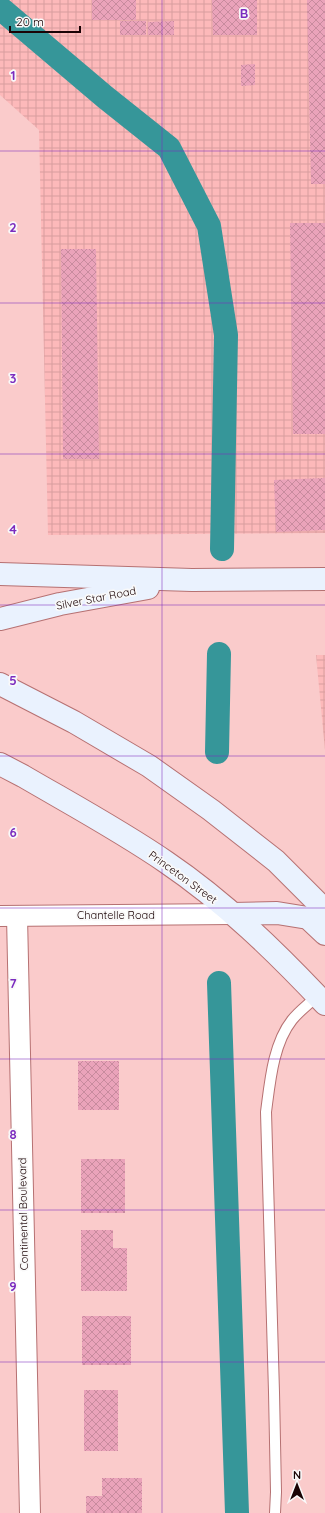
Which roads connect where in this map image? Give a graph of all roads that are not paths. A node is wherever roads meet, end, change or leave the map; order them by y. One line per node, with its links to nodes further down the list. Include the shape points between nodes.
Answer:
1 (0, 574): 3 (main road, Silver Star Road)
2 (325, 579): 3 (main road, Silver Star Road)
3 (192, 580): 4 (main road, Silver Star Road, via 60,604)
4 (0, 620)
5 (0, 684): 7 (main road, via 74,722 149,766 212,810 276,861)
6 (0, 764): 8 (main road, Princeton Street, via 167,862)
7 (325, 910)
8 (233, 914): 9 (street, Chantelle Road); 10 (main road, via 277,913 308,918); 11 (main road, Princeton Street)
9 (9, 916): 12 (street, Continental Boulevard)
10 (325, 934)
11 (321, 1000): 13 (lane, via 293,1019 283,1034 272,1070 266,1112)
12 (30, 1513)
13 (275, 1513)

